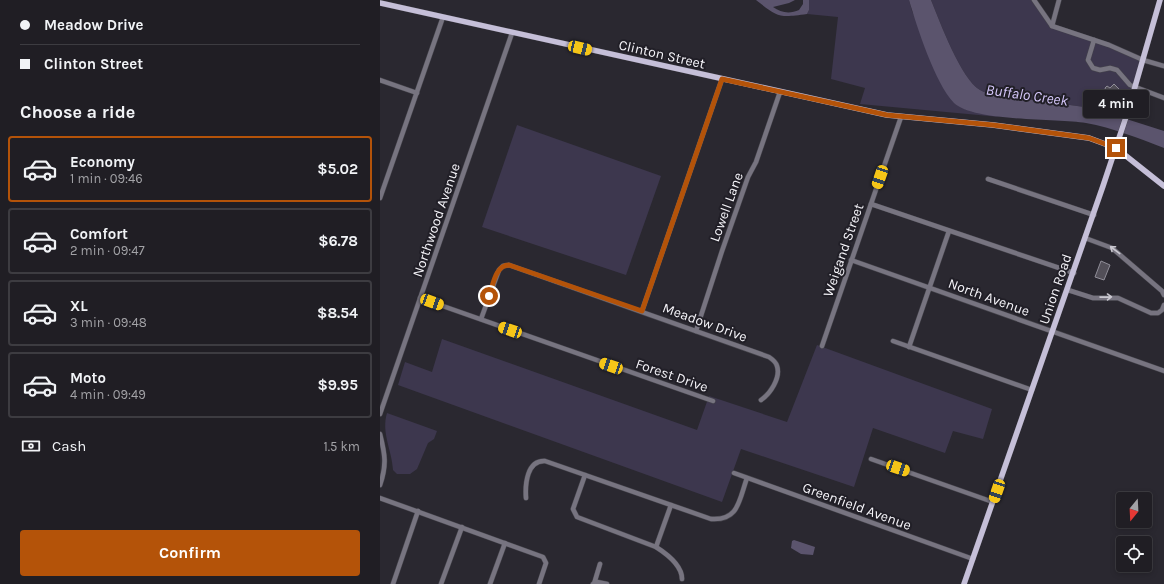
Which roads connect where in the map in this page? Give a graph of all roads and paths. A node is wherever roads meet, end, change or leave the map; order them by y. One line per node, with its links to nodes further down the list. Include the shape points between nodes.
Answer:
1 (1034, 0): 6 (street)
2 (1059, 0): 6 (street)
3 (1160, 0): 9 (main road, Union Road)
4 (380, 3): 5 (main road, Clinton Street)
5 (443, 17): 7 (main road, Clinton Street); 14 (street)
6 (1052, 26): 8 (street)
7 (512, 33): 11 (main road, Clinton Street); 31 (street, Northwood Avenue)
8 (1094, 40): 9 (street); 13 (street, via 1088,60 1093,68 1117,70 1128,84)
9 (1143, 60): 10 (street); 13 (main road, Union Road)
10 (1164, 66)
11 (722, 79): 15 (main road, Clinton Street); 33 (street)
12 (380, 80): 14 (street)
13 (1134, 87): 16 (street); 18 (main road, Union Road)
14 (417, 92): 21 (street)
15 (780, 92): 17 (main road, Clinton Street); 35 (street, Lowell Lane, via 756,162 748,177)
16 (1164, 98)
17 (901, 117): 18 (main road, Clinton Street, via 993,125 1089,138); 22 (street, Weigand Street)
18 (1116, 148): 20 (main road, Clinton Street); 23 (main road, Union Road)
19 (988, 179): 23 (street)
20 (1164, 186)
21 (380, 198)
22 (871, 204): 24 (street); 26 (street, Weigand Street)
23 (1094, 215): 25 (main road, Union Road)
24 (949, 231): 27 (street); 28 (street)
25 (1086, 238): 27 (main road, Union Road); 30 (street, one-way to 25, via 1112,248)
26 (851, 260): 28 (street, North Avenue); 38 (street, Weigand Street)
27 (1074, 273): 29 (main road, Union Road)
28 (929, 288): 36 (street, North Avenue); 39 (street)
29 (1068, 290): 32 (street, one-way to 32, via 1094,298 1118,298 1151,313 1158,313); 36 (main road, Union Road)
30 (1164, 295)
31 (420, 298): 34 (street, Forest Drive); 44 (street, Northwood Avenue)
32 (1164, 305)
33 (642, 311): 34 (street, Meadow Drive, via 506,265 498,270); 35 (street, Meadow Drive)
34 (481, 319): 43 (street, Forest Drive)
35 (696, 331): 42 (street, Meadow Drive, via 774,360 777,374 774,386)
36 (1053, 332): 40 (street, North Avenue); 41 (main road, Union Road)
37 (893, 342): 39 (street)
38 (822, 346)
39 (909, 347): 41 (street)
40 (1164, 371)
41 (1032, 390): 53 (main road, Union Road)
42 (761, 400)
43 (713, 401)
44 (380, 411)
45 (380, 434): 50 (street, via 385,456)
46 (871, 458): 53 (street)
47 (734, 473): 49 (street, Greenfield Avenue)
48 (585, 475): 52 (street, via 546,461 538,462 529,472 525,487); 54 (street); 58 (street, via 573,509 577,517)
49 (747, 478): 54 (street, via 734,511 726,518 711,519); 59 (street, Greenfield Avenue)
50 (380, 485)
51 (380, 498): 55 (street)
52 (526, 498)
53 (993, 502): 59 (main road, Union Road)
54 (671, 505): 58 (street)
55 (418, 512): 56 (street); 62 (street)
56 (462, 527): 57 (street); 63 (street)
57 (505, 543): 64 (street); 65 (street, via 544,557 546,563)
58 (656, 547): 61 (street, via 673,561)
59 (973, 559): 68 (main road, Union Road)
60 (600, 564): 66 (street)
61 (682, 578)
62 (392, 584)
63 (442, 584)
64 (490, 584)
65 (539, 584)
66 (593, 584): 67 (street)
67 (607, 584)
68 (964, 584)

